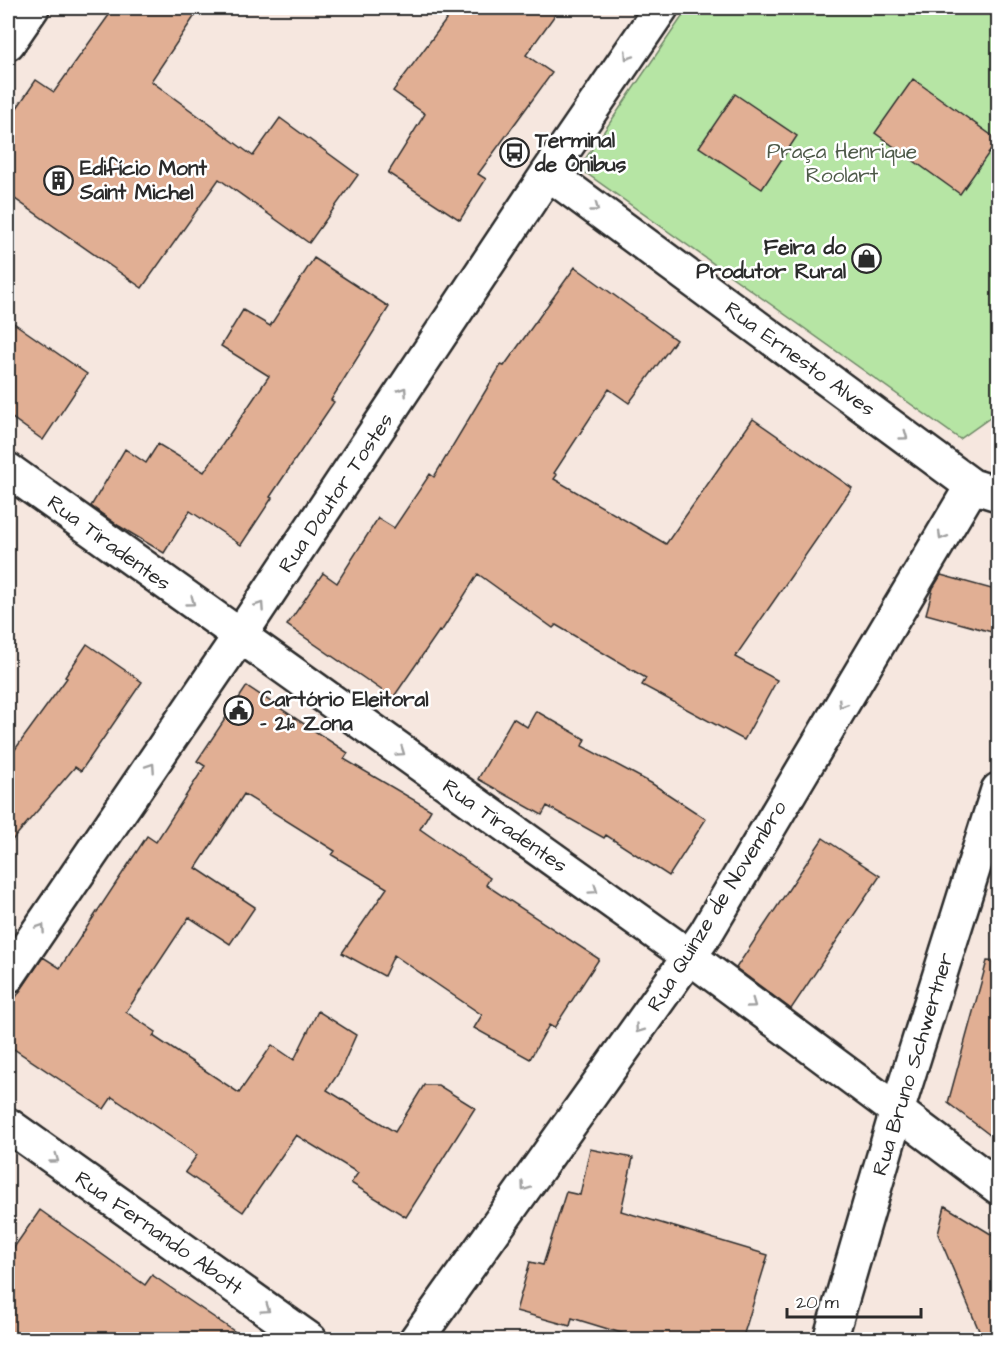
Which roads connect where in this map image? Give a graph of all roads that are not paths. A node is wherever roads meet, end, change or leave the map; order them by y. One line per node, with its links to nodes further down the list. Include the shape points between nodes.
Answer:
1 (32, 8): 3 (street)
2 (661, 8): 4 (street, Rua Doutor Tostes, one-way to 4)
3 (8, 43)
4 (548, 173): 6 (street, Rua Ernesto Alves, one-way to 6); 7 (street, Rua Doutor Tostes, one-way to 4)
5 (8, 470): 7 (street, Rua Tiradentes, one-way to 7)
6 (985, 490): 9 (street, Rua Quinze de Novembro, one-way to 9)
7 (240, 637): 9 (street, Rua Tiradentes, one-way to 9); 10 (street, Rua Doutor Tostes, one-way to 7)
8 (999, 790): 11 (street, Rua Bruno Schwertner)
9 (690, 957): 11 (street, Rua Tiradentes, one-way to 11); 15 (street, Rua Quinze de Novembro, one-way to 15)
10 (8, 976)
11 (897, 1111): 13 (street, Rua Tiradentes); 16 (street, Rua Bruno Schwertner)
12 (8, 1125): 14 (street, Rua Fernando Abott, one-way to 14)
13 (999, 1187)
14 (310, 1340)
15 (416, 1340)
16 (830, 1340)

